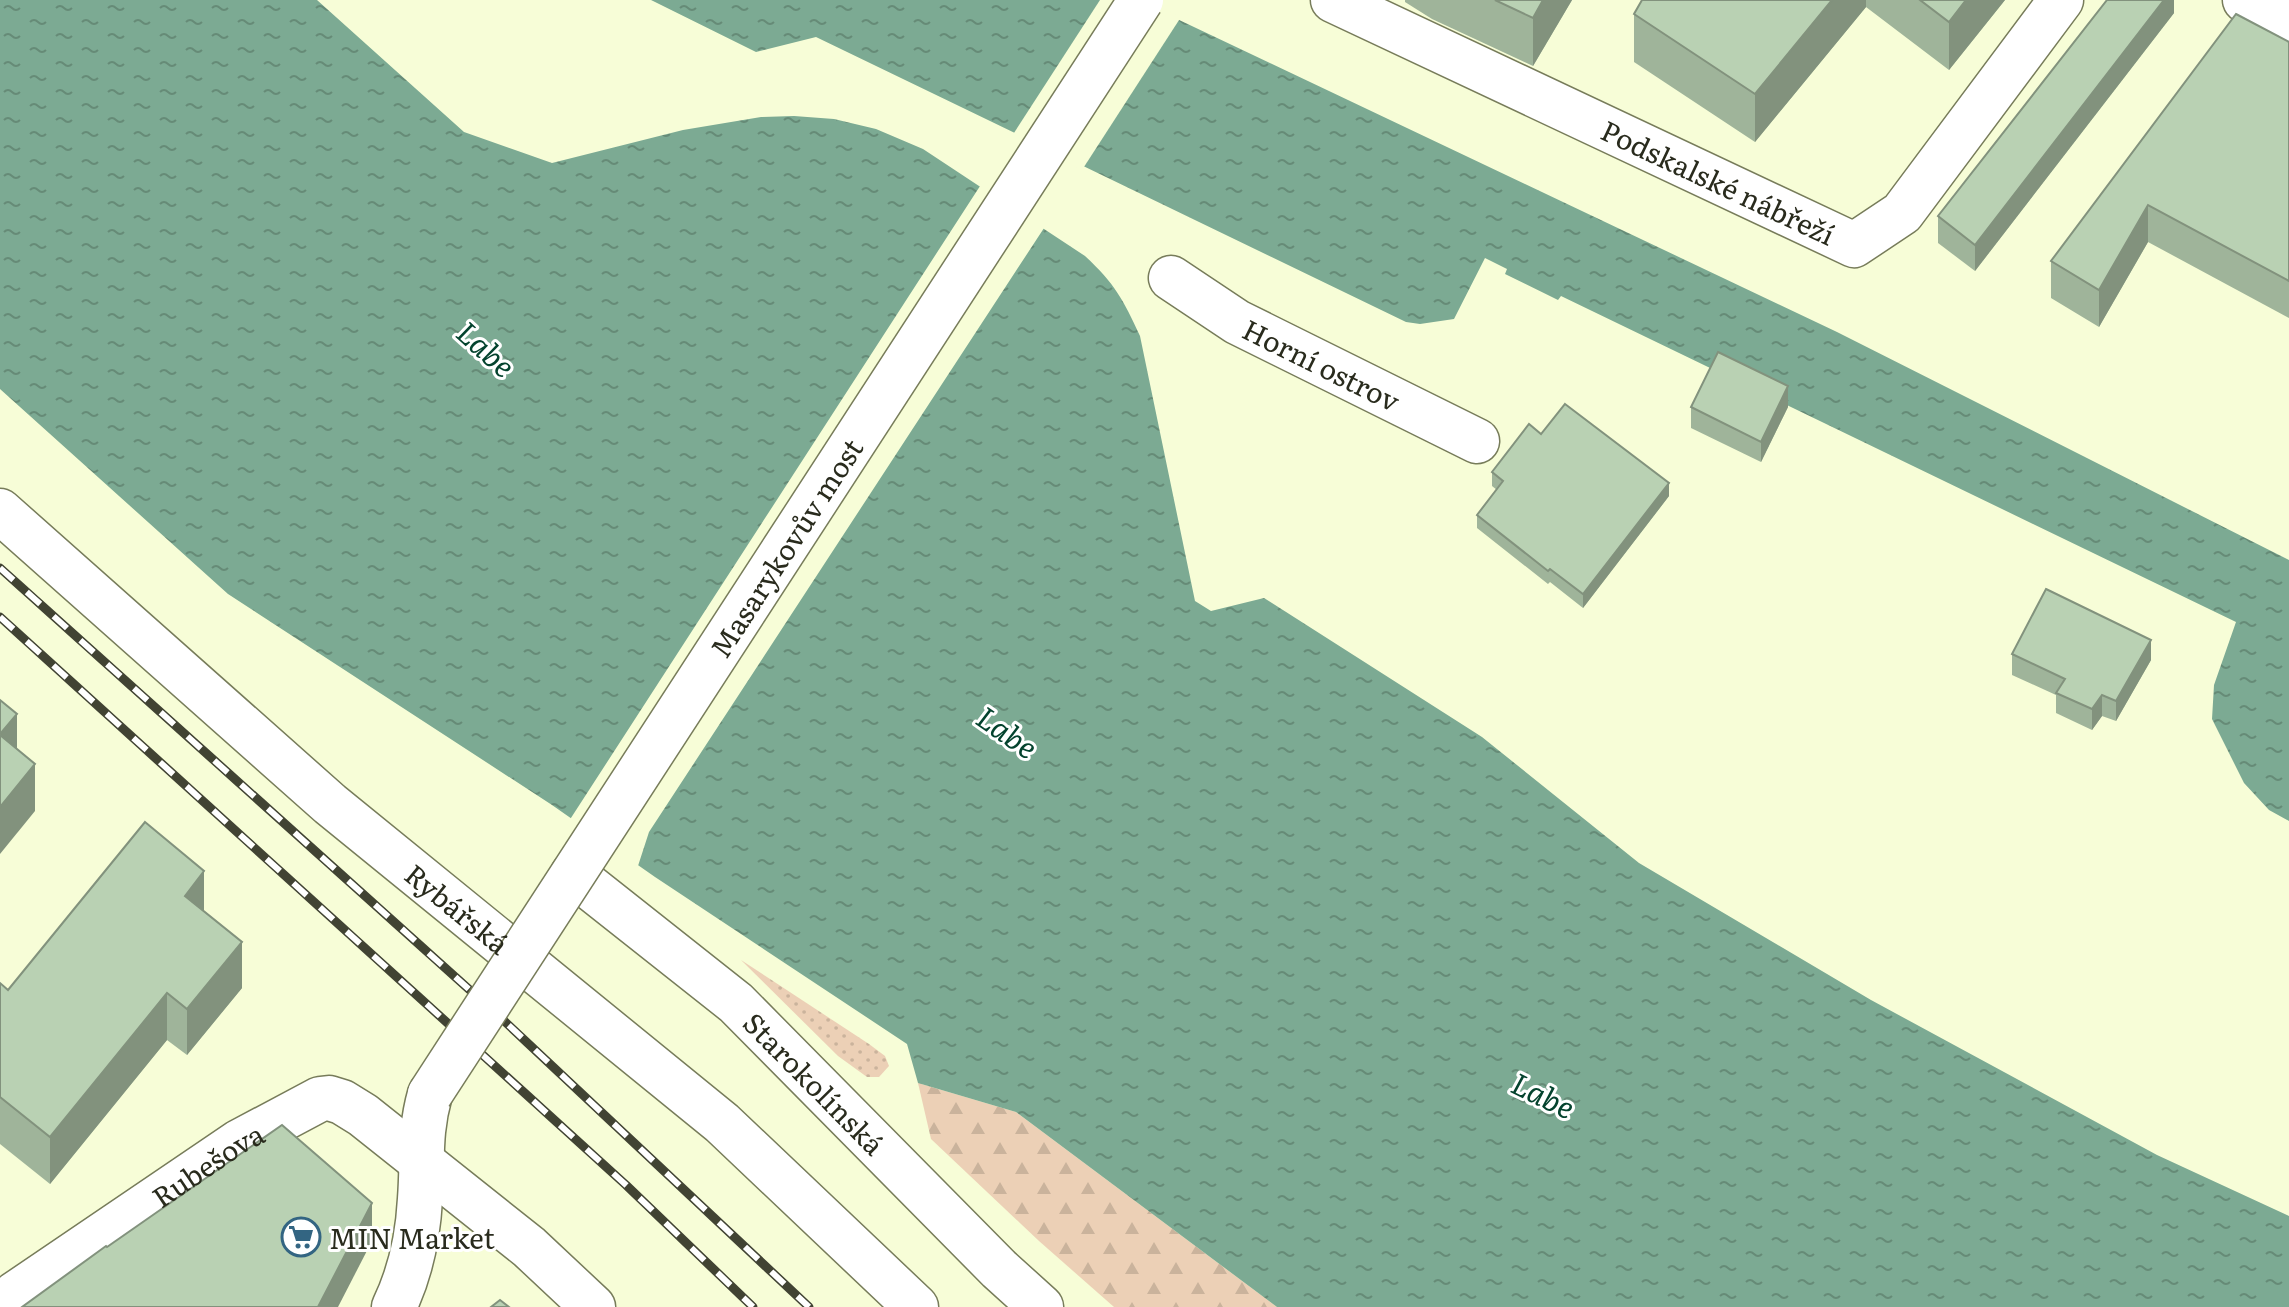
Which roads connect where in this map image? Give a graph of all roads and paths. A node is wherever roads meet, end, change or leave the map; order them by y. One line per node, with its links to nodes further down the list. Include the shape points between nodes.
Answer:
1 (1141, 0): 9 (street, Masarykovův most, bridge)
2 (1333, 0): 3 (street, Podskalské nábřeží, via 1854,245 1902,213)
3 (2061, 0)
4 (2245, 0): 5 (street)
5 (2289, 25)
6 (1171, 278): 7 (street, Horní ostrov, via 1237,322)
7 (1477, 441)
8 (0, 511): 14 (street, Rybářská, via 330,804 722,1123)
9 (573, 874): 10 (street, Masarykovův most, bridge, via 430,1094 422,1121); 15 (street, Starokolínská, via 736,1003)
10 (421, 1160): 11 (street, Rubešova, via 342,1102 320,1099 239,1142); 12 (street, via 416,1242); 13 (street, Rubešova, via 529,1247)
11 (5, 1293)
12 (394, 1307)
13 (593, 1307)
14 (916, 1307)
15 (1041, 1307)

